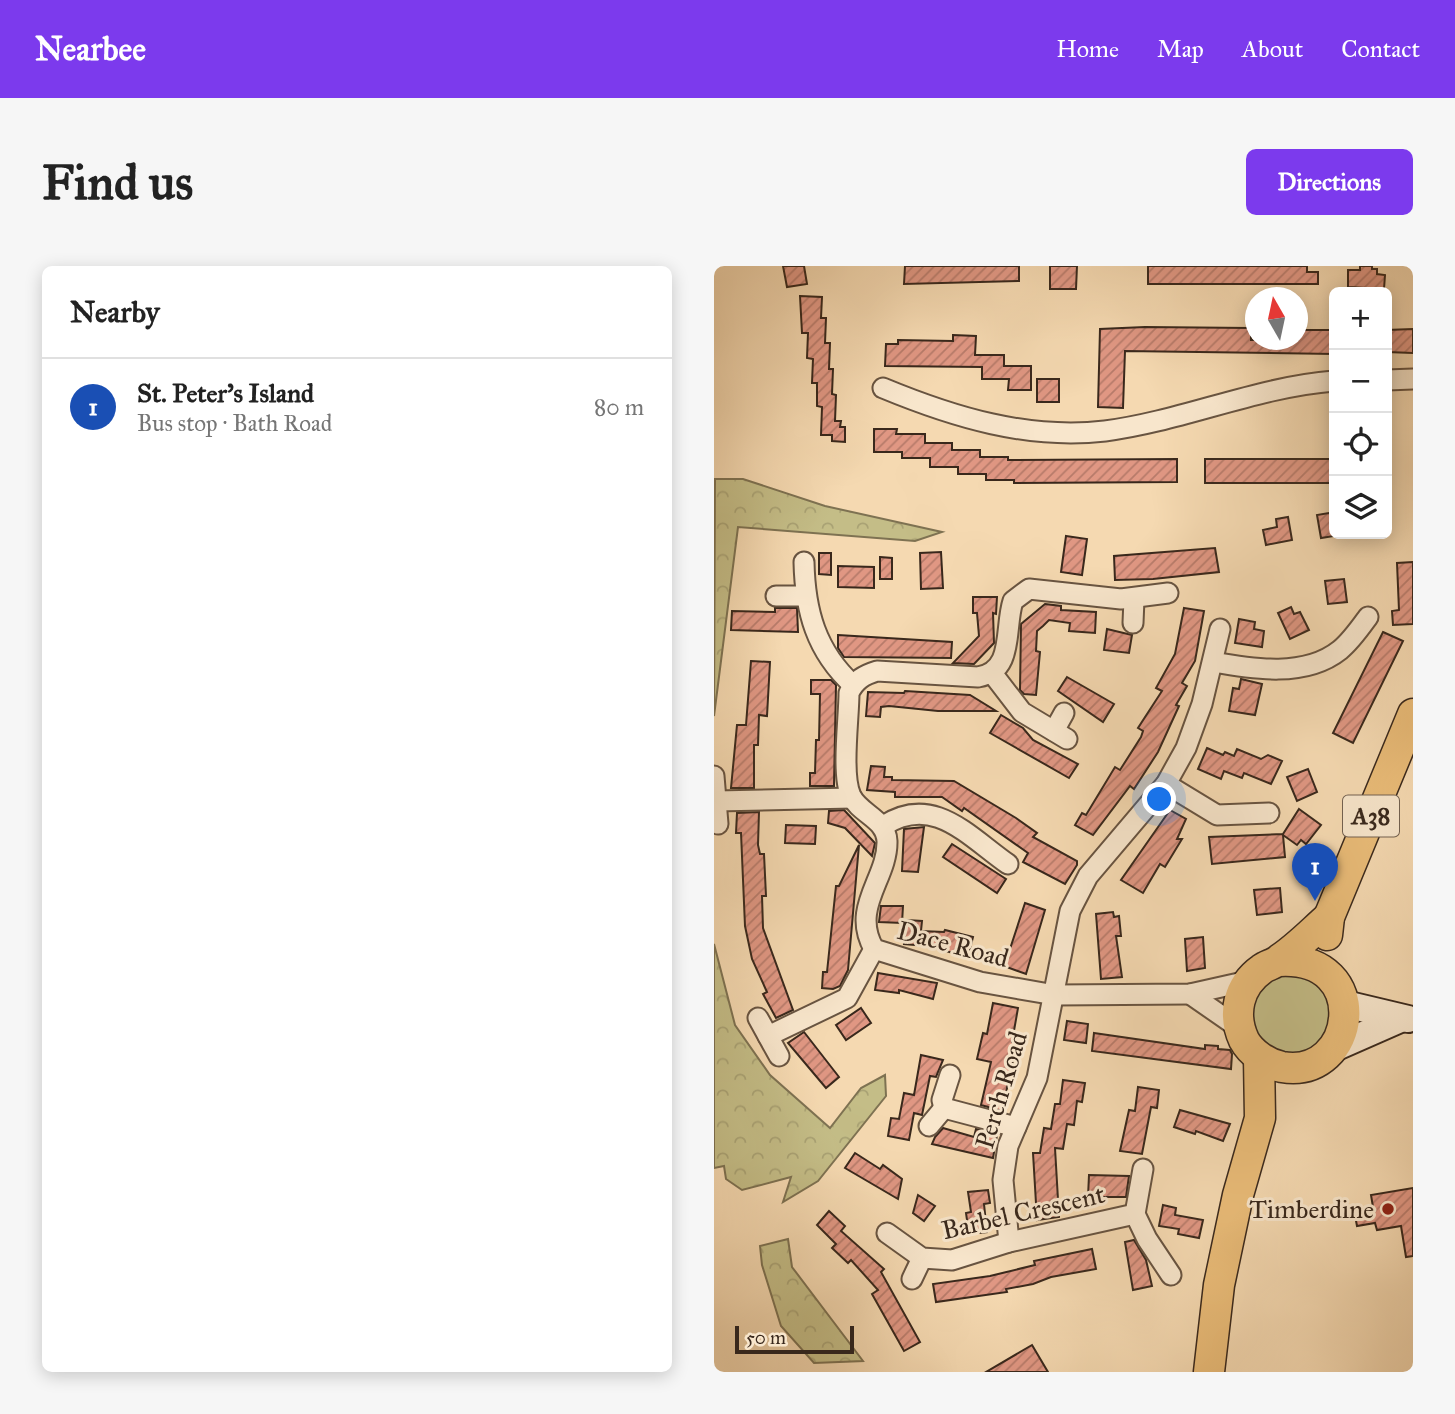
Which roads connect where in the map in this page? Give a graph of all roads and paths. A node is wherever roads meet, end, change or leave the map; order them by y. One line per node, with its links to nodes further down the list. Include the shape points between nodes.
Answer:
1 (1413, 379): 2 (street)
2 (1392, 380)
3 (1329, 382): 4 (street, via 1123,428 1065,432 972,420)
4 (883, 388)
5 (804, 562): 8 (street)
6 (1168, 593): 9 (street)
7 (776, 596): 8 (street)
8 (805, 596): 15 (street, via 832,666)
9 (1134, 599): 11 (street); 14 (street, via 1029,589 1013,600 1004,658)
10 (1368, 617): 13 (street, via 1347,631 1332,656 1308,664 1273,671)
11 (1133, 623)
12 (1220, 629): 13 (street, Perch Road)
13 (1213, 662): 19 (street, Perch Road, via 1186,748)
14 (992, 673): 15 (street, via 978,677 877,671); 16 (street, via 1022,712 1060,735)
15 (853, 685): 20 (street, via 847,781)
16 (1064, 713)
17 (1413, 714): 26 (main road, A38)
18 (714, 776): 21 (street)
19 (1166, 784): 22 (street, via 1217,816); 32 (street, Perch Road, via 1077,893 1060,953)
20 (852, 798): 21 (street); 24 (street)
21 (716, 801): 23 (street)
22 (1269, 813)
23 (718, 824)
24 (883, 826): 25 (street, via 911,812 939,816); 27 (street, Dace Road, via 887,846 873,884 865,928)
25 (1008, 864)
26 (1329, 917): 28 (main road, A38); 29 (main road, A38)
27 (874, 949): 32 (street, Dace Road, via 979,982); 37 (street, via 847,998)
28 (1279, 961): 29 (main road, via 1297,960); 30 (main road, A38)
29 (1324, 970): 33 (main road, via 1337,984)
30 (1248, 981): 31 (street, Dace Road); 36 (main road, via 1237,1009)
31 (1190, 994): 32 (street, Dace Road); 36 (street)
32 (1055, 995): 46 (street, Perch Road, via 1037,1077)
33 (1345, 1004): 35 (street); 38 (main road, via 1345,1022)
34 (758, 1018): 37 (street)
35 (1407, 1019): 38 (street)
36 (1239, 1028): 40 (main road)
37 (768, 1036): 39 (street)
38 (1334, 1048): 41 (main road)
39 (779, 1056)
40 (1259, 1058): 41 (main road, via 1280,1067); 44 (main road)
41 (1299, 1068): 44 (main road)
42 (950, 1075): 43 (street)
43 (944, 1108): 45 (street); 46 (street)
44 (1260, 1118): 54 (main road, via 1219,1285)
45 (929, 1126)
46 (1016, 1127): 50 (street, Perch Road, via 1003,1180)
47 (1143, 1169): 48 (street, Barbel Crescent)
48 (1135, 1214): 50 (street, Barbel Crescent); 52 (street, Barbel Crescent)
49 (887, 1233): 51 (street, Barbel Crescent)
50 (1009, 1242): 51 (street, Barbel Crescent, via 953,1260)
51 (922, 1258): 53 (street, Barbel Crescent)
52 (1171, 1275)
53 (912, 1279)
54 (1209, 1372)

